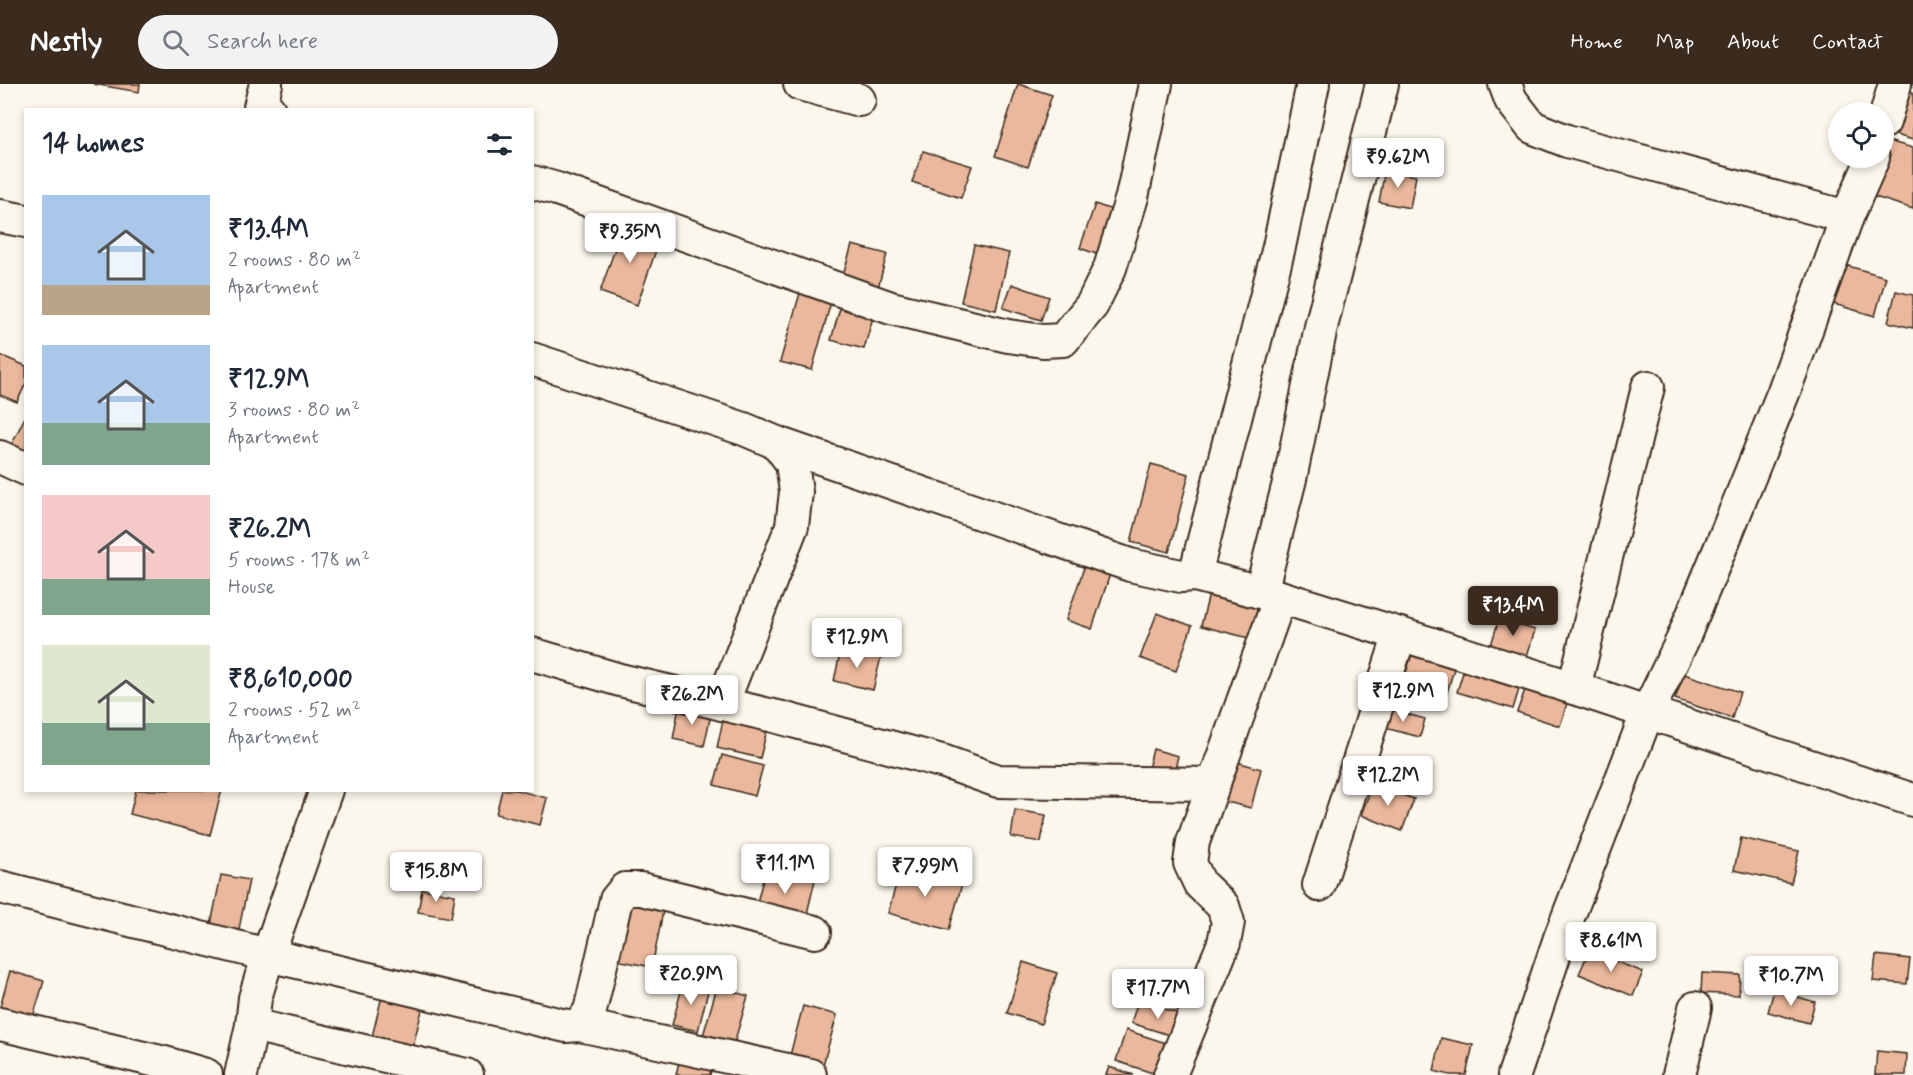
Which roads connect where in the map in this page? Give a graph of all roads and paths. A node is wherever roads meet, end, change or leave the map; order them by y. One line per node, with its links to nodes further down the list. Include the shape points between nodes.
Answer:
1 (266, 84): 10 (street, via 260,107)
2 (800, 84): 8 (street)
3 (1156, 84): 12 (street, via 1132,197 1110,268 1092,304 1063,340 1008,336 891,308)
4 (1312, 84): 21 (street, via 1278,247)
5 (1382, 84): 22 (street, via 1321,327)
6 (1505, 84): 14 (street, via 1511,100 1532,127 1549,134)
7 (1895, 84): 9 (street)
8 (859, 100)
9 (1890, 102)
10 (263, 108)
11 (1869, 168): 14 (street)
12 (534, 183)
13 (0, 216): 15 (street)
14 (1847, 217): 27 (street, via 1725,537 1682,641)
15 (24, 220)
16 (534, 360): 18 (street)
17 (1648, 387): 25 (street)
18 (777, 443): 21 (street, via 1130,566); 26 (street, via 792,463 796,492 792,526)
19 (0, 457): 20 (street)
20 (24, 468)
21 (1195, 575): 22 (street)
22 (1270, 595): 23 (street); 28 (street)
23 (1400, 634): 25 (street); 31 (street)
24 (534, 655): 26 (street)
25 (1574, 688): 27 (street)
26 (722, 704): 28 (street, via 945,762 998,781)
27 (1647, 711): 30 (street); 46 (street, via 1560,938)
28 (1214, 784): 45 (street, via 1193,842 1190,863 1200,884 1223,906 1228,922 1224,943)
29 (325, 792): 34 (street)
30 (1913, 800)
31 (1319, 885)
32 (0, 887): 34 (street)
33 (815, 932): 38 (street, via 641,889 625,889 616,900 590,1011)
34 (268, 956): 37 (street, via 255,998); 38 (street, via 566,1026)
35 (1695, 1008): 47 (street)
36 (0, 1024): 40 (street)
37 (252, 1024): 39 (street); 42 (street)
38 (580, 1025): 44 (street)
39 (382, 1066): 43 (street)
40 (163, 1069): 41 (street)
41 (206, 1075)
42 (242, 1075)
43 (467, 1075)
44 (810, 1075)
45 (1170, 1075)
46 (1514, 1075)
47 (1679, 1075)

